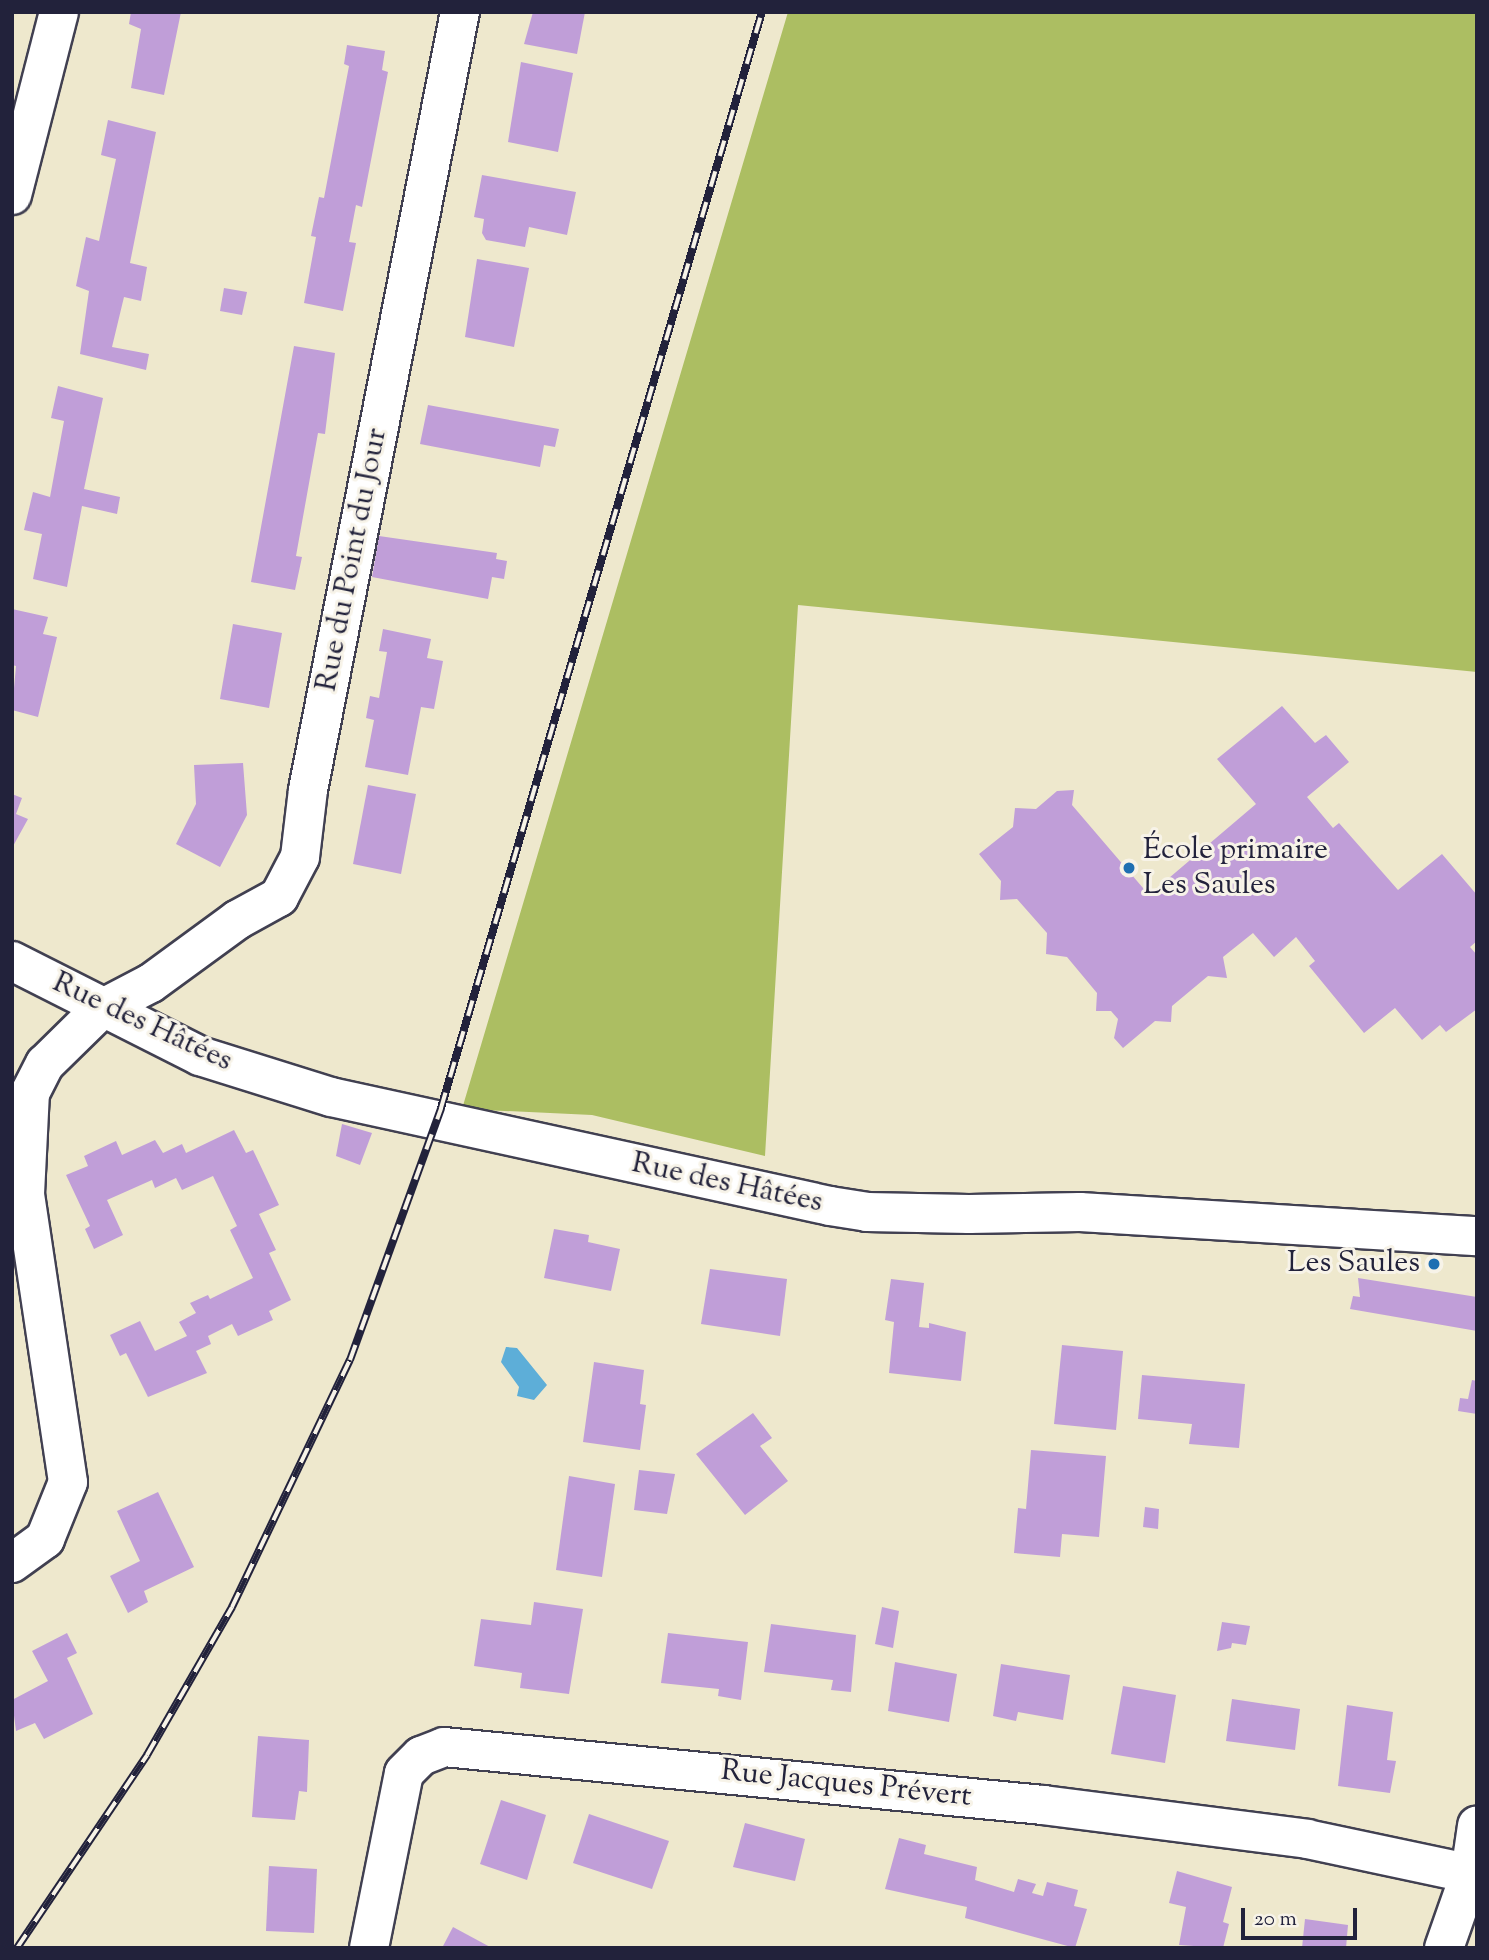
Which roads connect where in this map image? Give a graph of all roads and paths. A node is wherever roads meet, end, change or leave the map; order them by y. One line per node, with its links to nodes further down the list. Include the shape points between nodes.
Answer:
1 (59, 12): 3 (street)
2 (460, 12): 5 (street, Rue du Point du Jour, via 308,790 300,857 279,897 237,919 151,983)
3 (12, 195)
4 (12, 961): 5 (street, Rue des Hâtées)
5 (102, 1009): 6 (street, Rue des Hâtées, via 200,1056 331,1097 830,1206 867,1212 1080,1212); 7 (street, Rue du Point du Jour, via 44,1065 30,1093 25,1194 68,1482 45,1539)
6 (1477, 1236)
7 (12, 1563)
8 (1477, 1826): 9 (street)
9 (1474, 1874): 10 (street, Rue Jacques Prévert, via 1307,1839 1043,1805 444,1747 421,1756 404,1773); 11 (street)
10 (369, 1948)
11 (1444, 1948)

